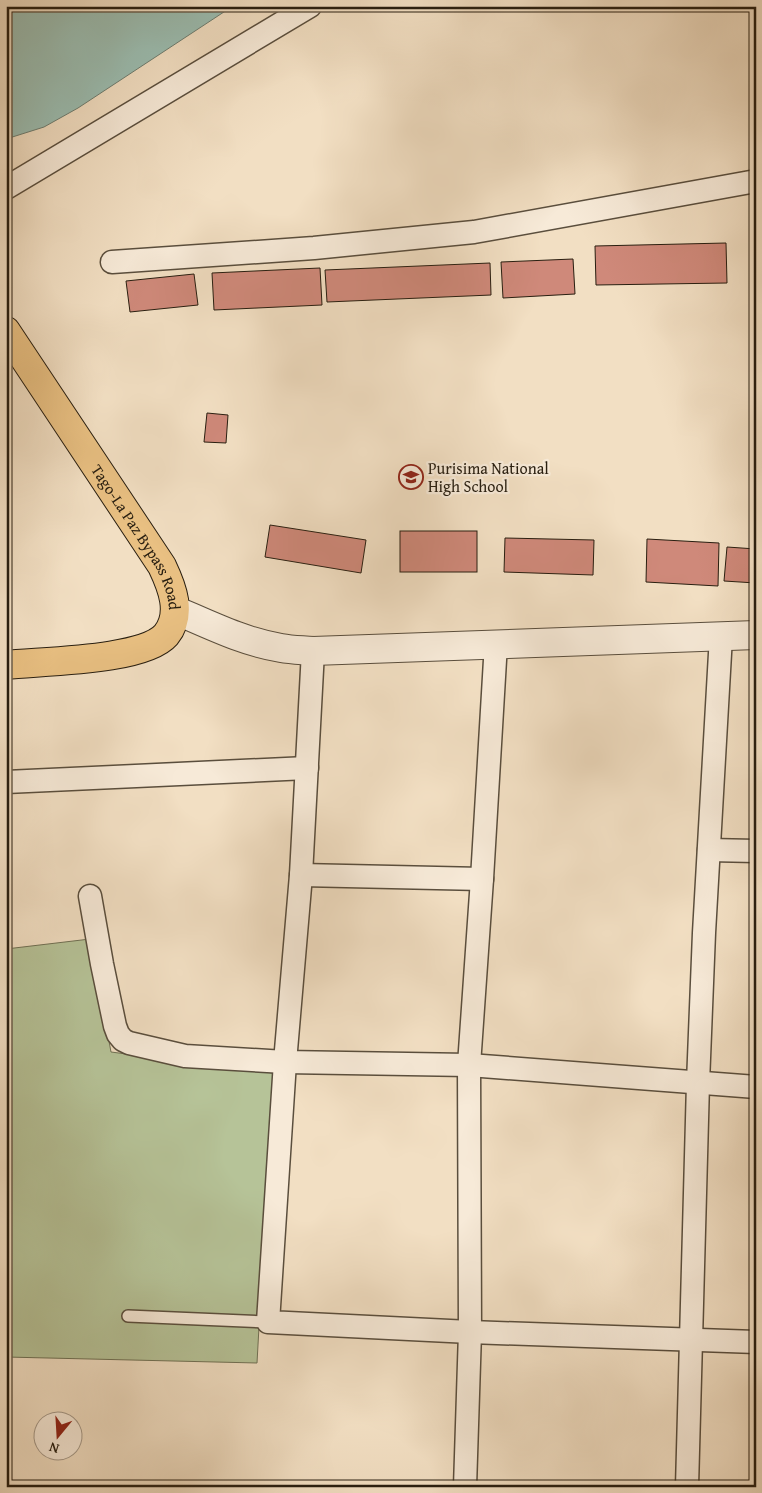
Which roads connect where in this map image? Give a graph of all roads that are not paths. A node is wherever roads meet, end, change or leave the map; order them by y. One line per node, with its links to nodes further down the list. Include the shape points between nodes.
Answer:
1 (310, 6): 3 (street)
2 (756, 181): 4 (street, via 474,232 314,248)
3 (6, 188)
4 (112, 262)
5 (6, 331): 6 (highway, Tago-La Paz Bypass Road, via 162,566 171,584)
6 (175, 610): 10 (street, via 256,643); 11 (highway, Tago-La Paz Bypass Road, via 167,634 144,649 100,657)
7 (756, 635): 8 (street)
8 (721, 636): 9 (street); 14 (street)
9 (496, 643): 10 (street); 17 (street)
10 (312, 651): 12 (street)
11 (6, 665)
12 (307, 768): 13 (street); 16 (street)
13 (6, 782)
14 (709, 850): 15 (street); 21 (street)
15 (756, 851)
16 (301, 875): 17 (street); 19 (street)
17 (482, 879): 20 (street)
18 (90, 896): 19 (street, via 115,1026 123,1040 186,1056)
19 (285, 1062): 20 (street); 24 (street)
20 (469, 1065): 21 (street); 25 (street)
21 (698, 1083): 22 (street); 26 (street)
22 (756, 1087)
23 (128, 1316): 24 (lane)
24 (268, 1322): 25 (street)
25 (470, 1332): 26 (street); 28 (street)
26 (691, 1340): 27 (street); 29 (street)
27 (756, 1342)
28 (465, 1487)
29 (687, 1487)

